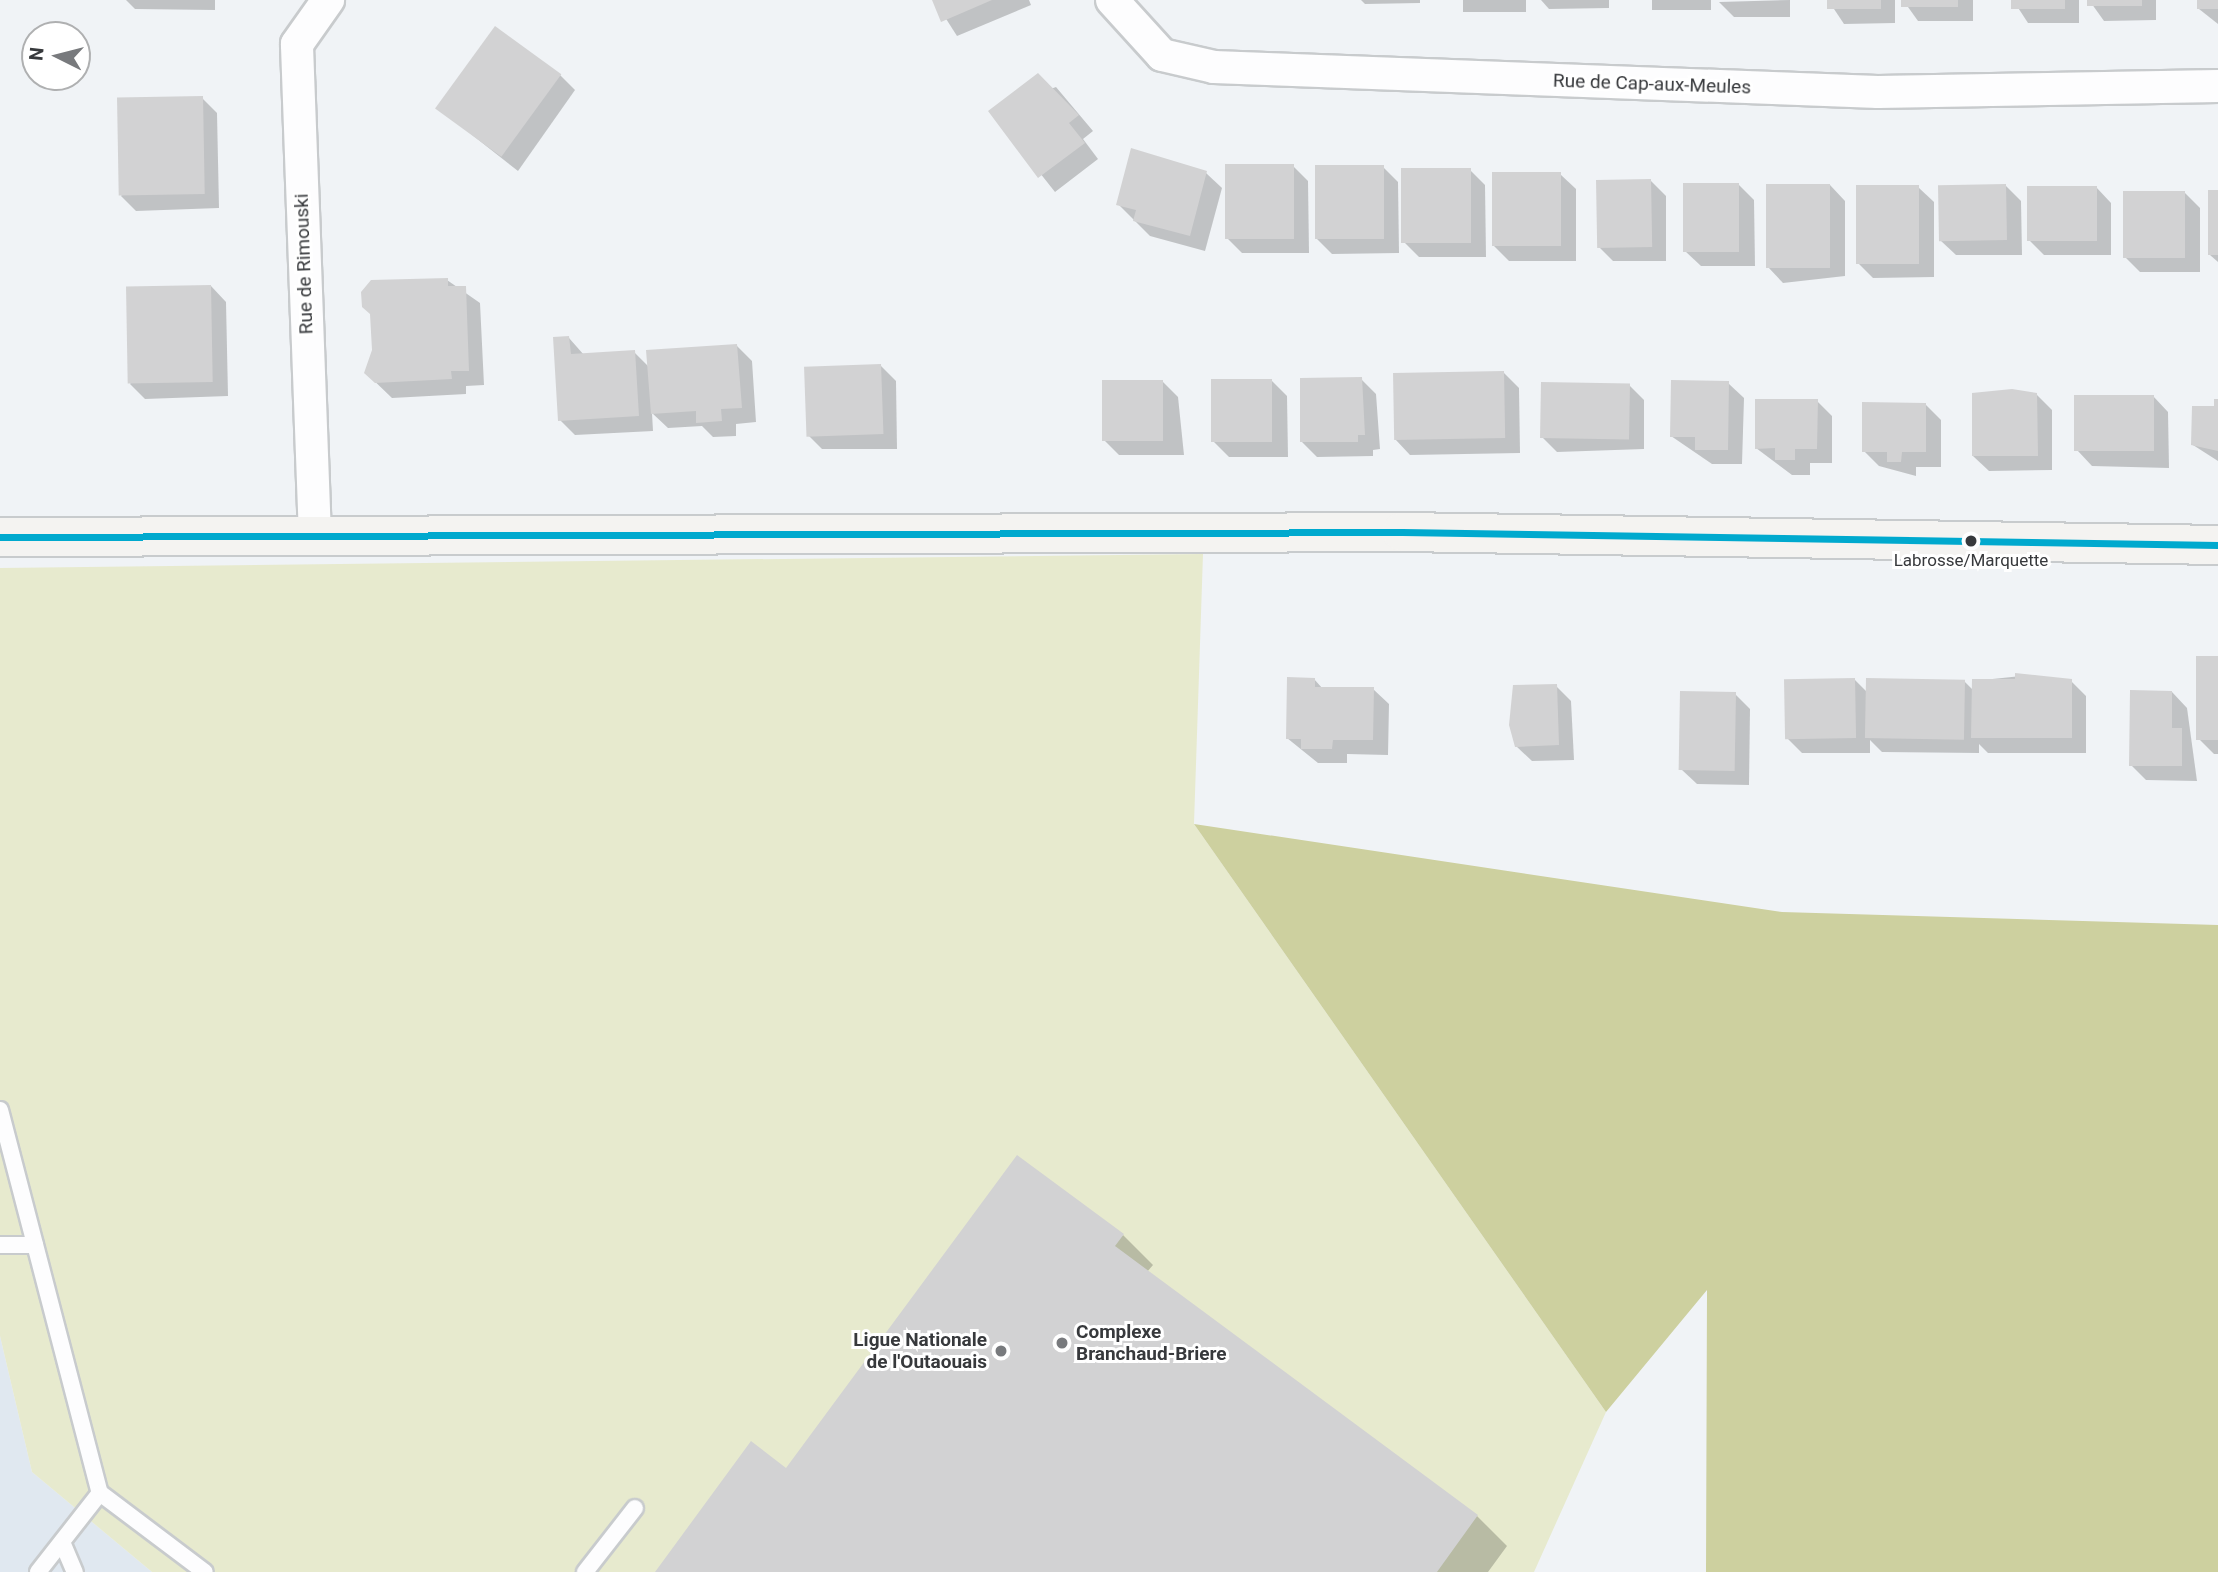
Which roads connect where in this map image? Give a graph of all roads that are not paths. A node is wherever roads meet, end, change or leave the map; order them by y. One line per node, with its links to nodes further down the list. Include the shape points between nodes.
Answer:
1 (328, 0): 5 (street, Rue de Rimouski, via 297,44)
2 (1112, 0): 3 (street, Rue de Cap-aux-Meules, via 1162,55 1214,67 1878,92)
3 (2218, 86)
4 (0, 537): 5 (main road)
5 (315, 537): 6 (main road, via 1402,532)
6 (2218, 545)
7 (0, 1110): 9 (lane)
8 (0, 1245): 9 (lane)
9 (35, 1245): 10 (lane)
10 (100, 1493): 12 (lane); 15 (lane)
11 (635, 1508): 16 (lane)
12 (62, 1542): 13 (lane); 14 (lane)
13 (38, 1572)
14 (75, 1572)
15 (205, 1572)
16 (585, 1572)

